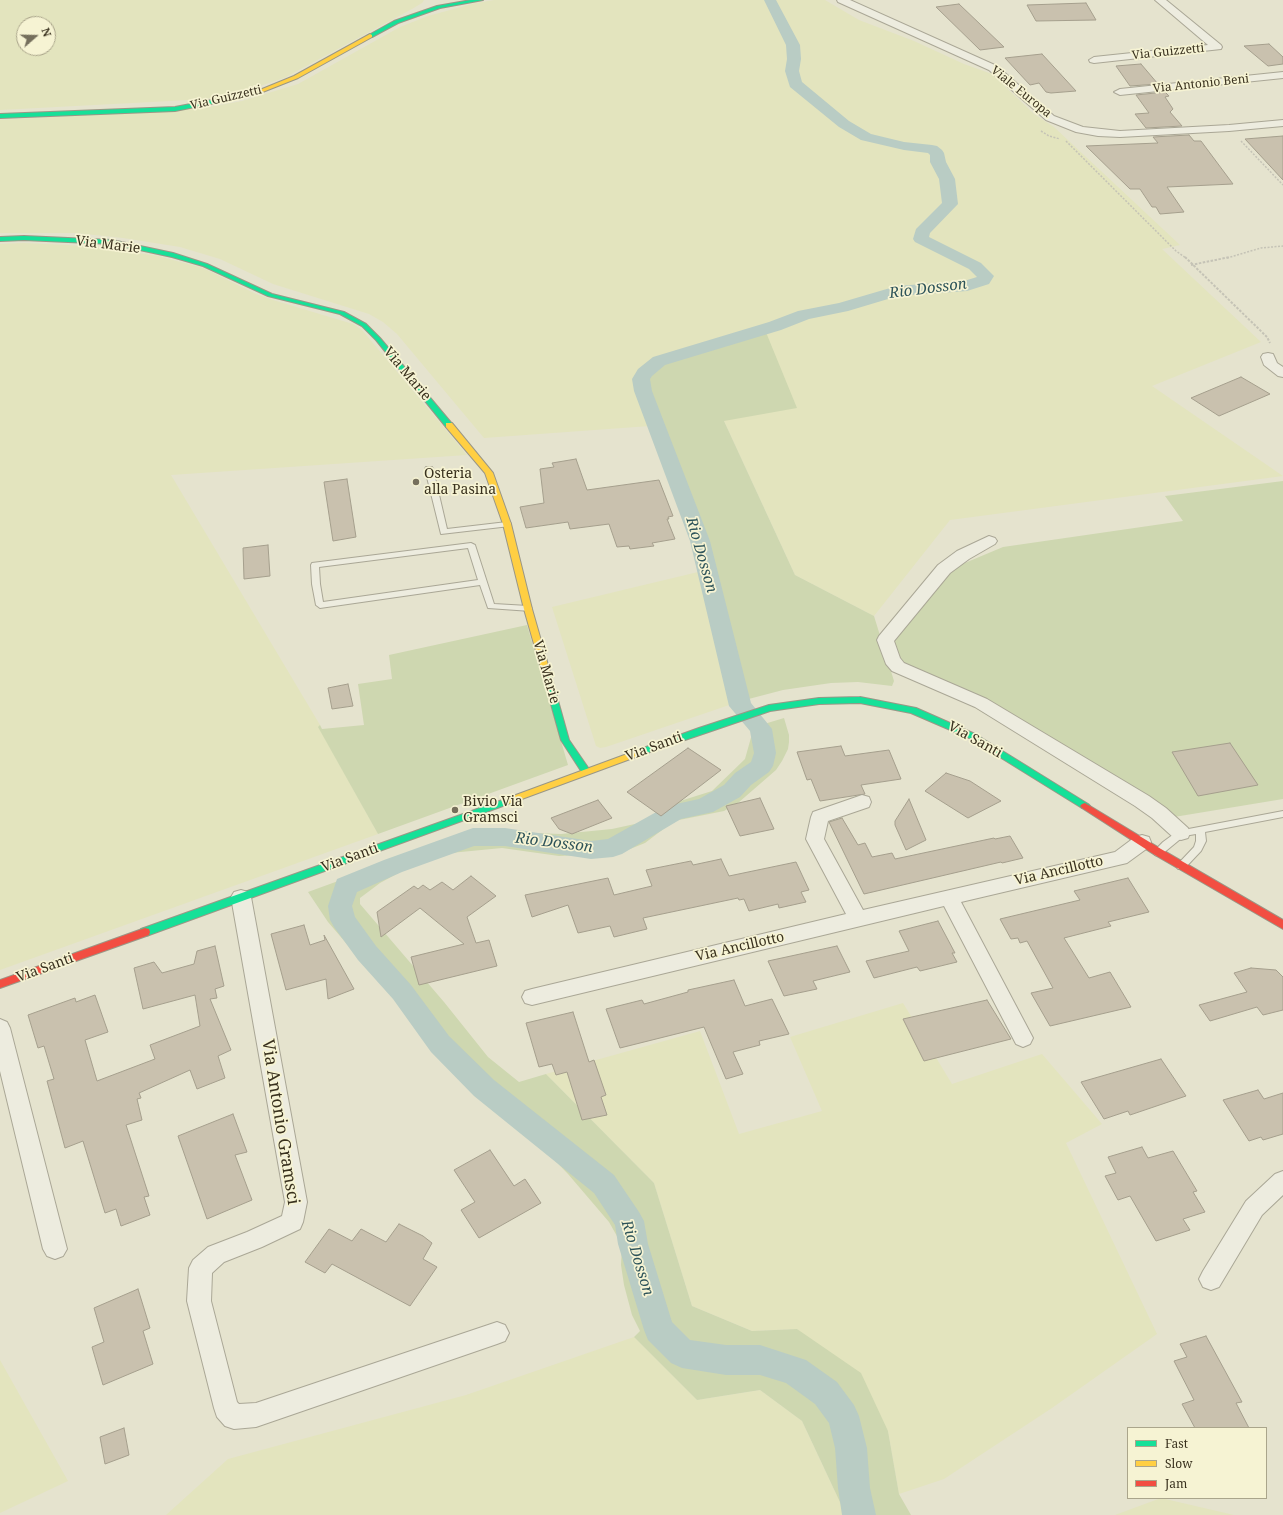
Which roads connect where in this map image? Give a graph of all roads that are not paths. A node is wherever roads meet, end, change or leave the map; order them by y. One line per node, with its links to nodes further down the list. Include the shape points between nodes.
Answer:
1 (449, 0): 6 (street)
2 (480, 0): 5 (street, Via Guizzetti)
3 (842, 0): 11 (street, Viale Europa, via 993,68 1050,118 1080,130 1120,134)
4 (1160, 0): 7 (street, Via Guizzetti, via 1216,47)
5 (466, 1): 6 (street, Via Guizzetti)
6 (439, 7): 10 (street, Via Guizzetti, via 396,22 296,77 258,93 175,109)
7 (1094, 60)
8 (1283, 75): 9 (street, Via Antonio Beni)
9 (1120, 92)
10 (0, 116)
11 (1283, 123)
12 (0, 239): 16 (street, Via Marie, via 112,242 173,255 205,265 270,294 342,313 364,325 489,473)
13 (1270, 352): 14 (street, via 1272,366)
14 (1283, 373)
15 (429, 469): 16 (lane, via 444,532)
16 (507, 524): 19 (street, Via Marie)
17 (989, 541): 24 (street, via 944,569 885,640 892,660 902,669 981,703 1142,800)
18 (483, 582): 18 (lane, via 471,545 315,565 320,605); 19 (lane, via 491,606)
19 (528, 608): 20 (street, Via Marie, via 565,740)
20 (586, 772): 25 (street, Via Santi, via 769,708 819,701 860,700 913,710 972,736); 27 (street, Via Santi)
21 (862, 802): 29 (street, via 820,817 815,839)
22 (1283, 814): 23 (lane)
23 (1200, 830): 24 (lane); 26 (lane, via 1201,840 1198,849)
24 (1181, 833): 25 (lane, via 1166,844)
25 (1150, 847): 26 (street, Via Santi); 28 (street, Via Ancillotto, via 1120,858)
26 (1181, 866): 30 (street, Via Santi)
27 (241, 897): 31 (street, Via Santi); 38 (street, Via Antonio Gramsci, via 296,1202 292,1222 216,1254 201,1268 199,1301 226,1408 234,1417 256,1415)
28 (949, 897): 29 (street, Via Ancillotto); 34 (street)
29 (858, 919): 32 (street, Via Ancillotto)
30 (1283, 925)
31 (0, 984)
32 (532, 997)
33 (0, 1028): 36 (street)
34 (1023, 1038)
35 (1283, 1182): 37 (street, via 1254,1208)
36 (55, 1249)
37 (1211, 1279)
38 (497, 1333)

